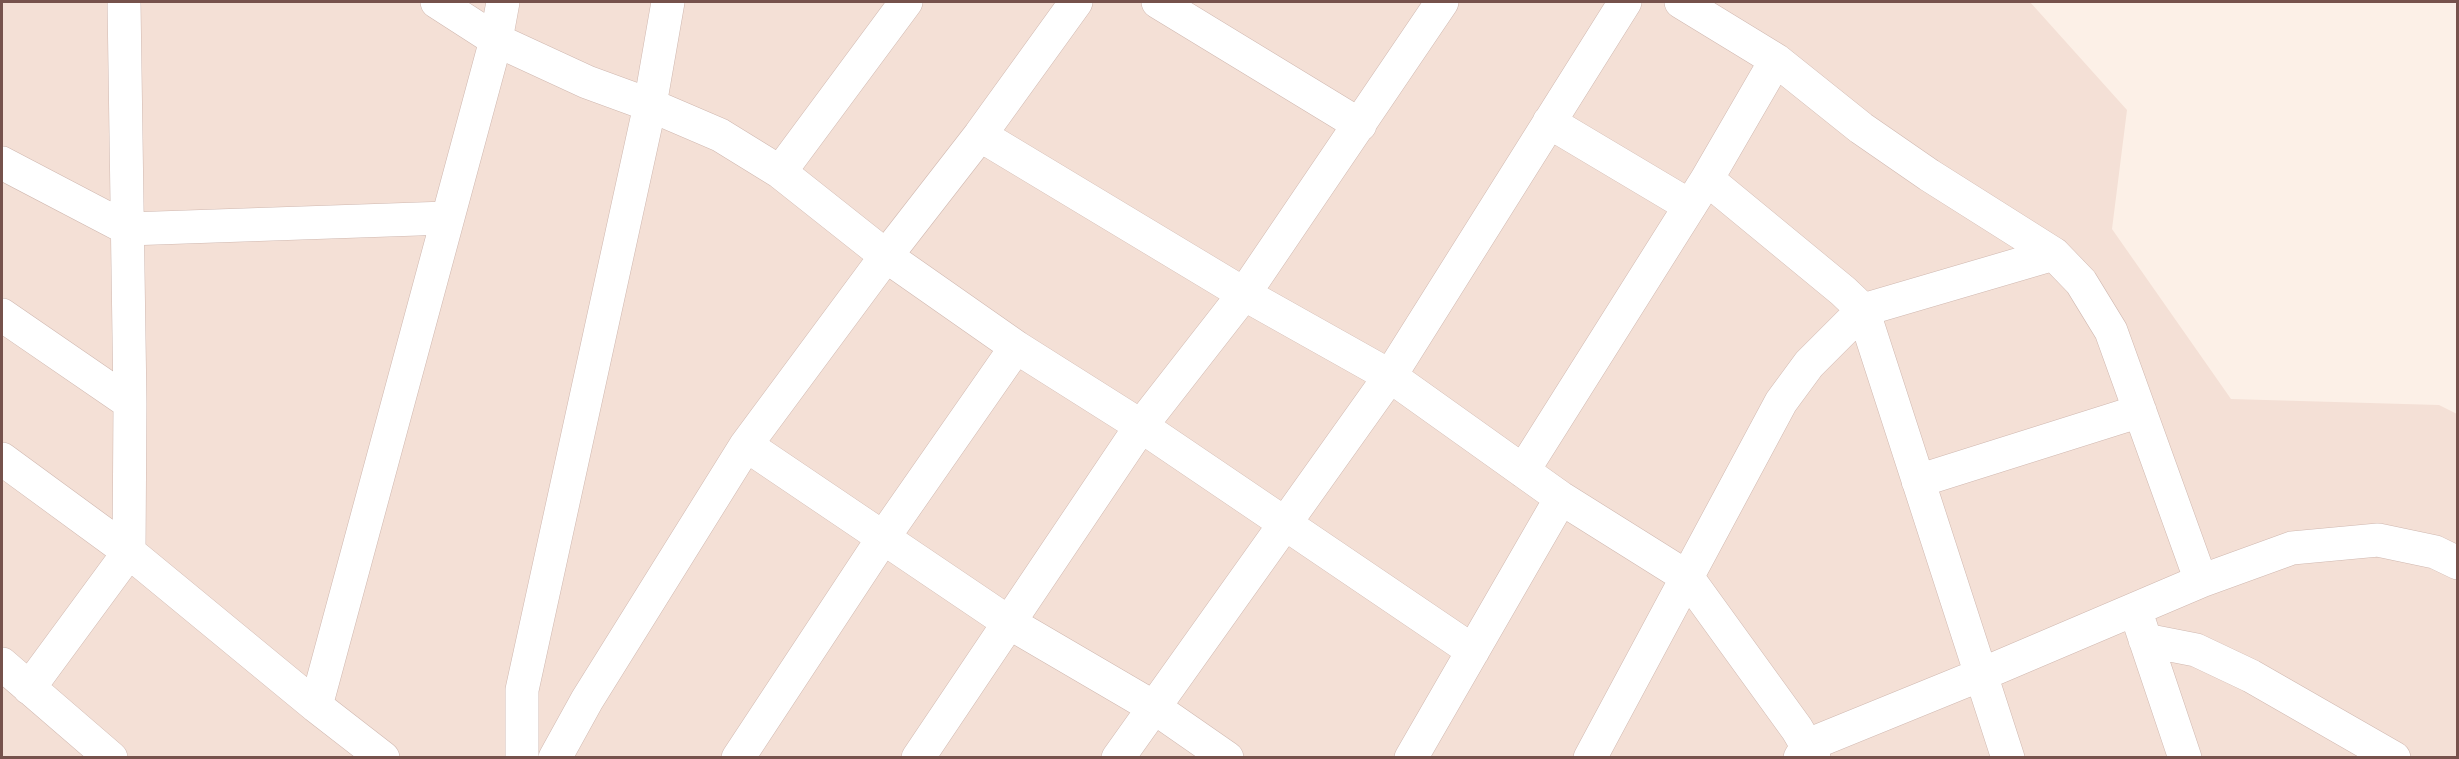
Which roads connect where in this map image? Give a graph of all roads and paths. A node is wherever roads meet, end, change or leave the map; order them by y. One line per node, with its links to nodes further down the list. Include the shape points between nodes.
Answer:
1 (124, 2): 21 (street)
2 (437, 2): 11 (street)
3 (503, 2): 11 (street)
4 (668, 2): 13 (street)
5 (906, 2): 18 (street)
6 (1076, 2): 16 (street)
7 (1158, 2): 15 (street)
8 (1442, 2): 15 (street)
9 (1624, 2): 14 (street)
10 (1681, 2): 12 (street)
11 (496, 40): 13 (street, via 587,82); 20 (street)
12 (1776, 60): 19 (street); 22 (street, via 1929,175)
13 (650, 105): 18 (street, via 720,135); 55 (street, via 522,690)
14 (1549, 122): 19 (street); 28 (street)
15 (1360, 125): 24 (street)
16 (980, 135): 23 (street); 24 (street)
17 (2, 163): 21 (street)
18 (780, 172): 23 (street)
19 (1699, 193): 25 (street, via 1843,291); 34 (street)
20 (447, 218): 21 (street); 50 (street)
21 (128, 229): 29 (street)
22 (2054, 254): 25 (street); 30 (street, via 2081,282 2111,331)
23 (886, 256): 27 (street); 32 (street)
24 (1244, 294): 28 (street); 31 (street)
25 (1863, 310): 35 (street); 41 (street, via 1809,364 1781,402)
26 (2, 315): 29 (street)
27 (1016, 347): 31 (street); 38 (street)
28 (1390, 376): 34 (street); 37 (street)
29 (130, 403): 39 (street)
30 (2140, 411): 35 (street); 42 (street)
31 (1141, 426): 37 (street); 44 (street)
32 (746, 445): 38 (street); 56 (street, via 587,699)
33 (2, 459): 39 (street)
34 (1523, 471): 36 (street)
35 (1918, 481): 48 (street)
36 (1561, 498): 41 (street); 46 (street)
37 (1285, 524): 46 (street); 51 (street)
38 (883, 538): 44 (street); 57 (street)
39 (129, 552): 49 (street); 50 (street)
40 (2457, 563): 42 (street, via 2435,552 2378,540 2292,548)
41 (1687, 577): 52 (street); 62 (street)
42 (2200, 581): 43 (street)
43 (2135, 608): 45 (street); 48 (street)
44 (1008, 622): 51 (street); 58 (street)
45 (2145, 640): 64 (street); 65 (street, via 2196,650 2251,676)
46 (1473, 651): 61 (street)
47 (2, 664): 49 (street)
48 (1980, 675): 52 (street); 63 (street)
49 (29, 688): 53 (street)
50 (316, 706): 54 (street)
51 (1155, 708): 59 (street); 60 (street)
52 (1807, 754)
53 (111, 758)
54 (383, 758)
55 (522, 758)
56 (555, 758)
57 (738, 758)
58 (918, 758)
59 (1118, 758)
60 (1227, 758)
61 (1411, 758)
62 (1590, 758)
63 (2008, 758)
64 (2185, 758)
65 (2394, 758)

